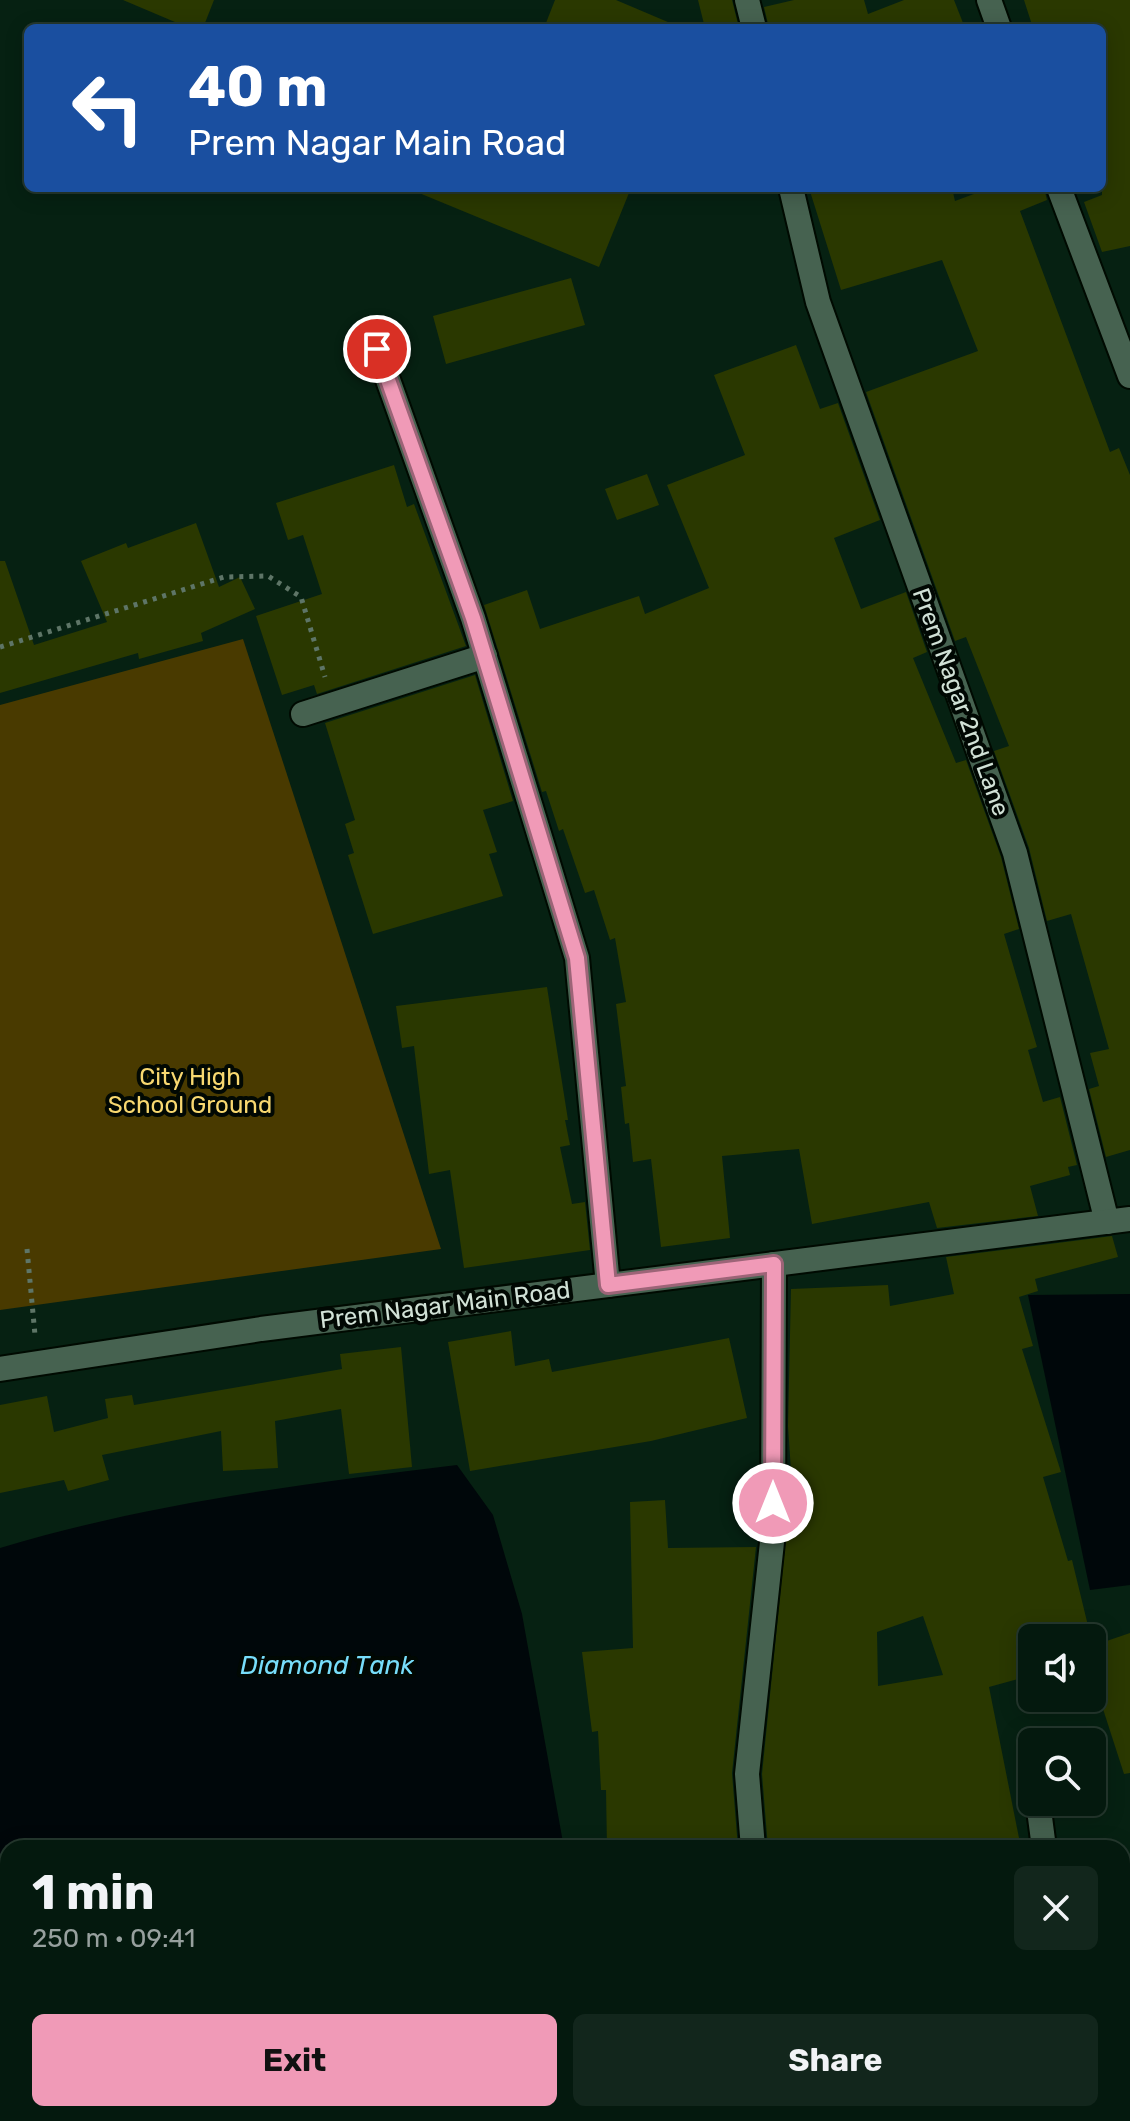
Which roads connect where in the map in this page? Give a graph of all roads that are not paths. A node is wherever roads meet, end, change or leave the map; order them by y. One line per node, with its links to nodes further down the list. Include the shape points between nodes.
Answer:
1 (747, 0): 3 (street)
2 (989, 0): 4 (street)
3 (753, 24)
4 (998, 24)
5 (792, 192): 11 (street, Prem Nagar 2nd Lane, via 818,302 1015,853)
6 (1061, 192): 8 (street)
7 (377, 349): 9 (street)
8 (1130, 376)
9 (485, 656): 10 (street); 13 (street, via 577,958)
10 (303, 714)
11 (1119, 1220): 12 (street, Prem Nagar Main Road)
12 (774, 1264): 13 (street, Prem Nagar Main Road); 16 (street, via 773,1533 747,1774)
13 (608, 1285): 14 (street, Prem Nagar Main Road)
14 (0, 1369)
15 (1040, 1816): 17 (street)
16 (752, 1840)
17 (1043, 1840)

